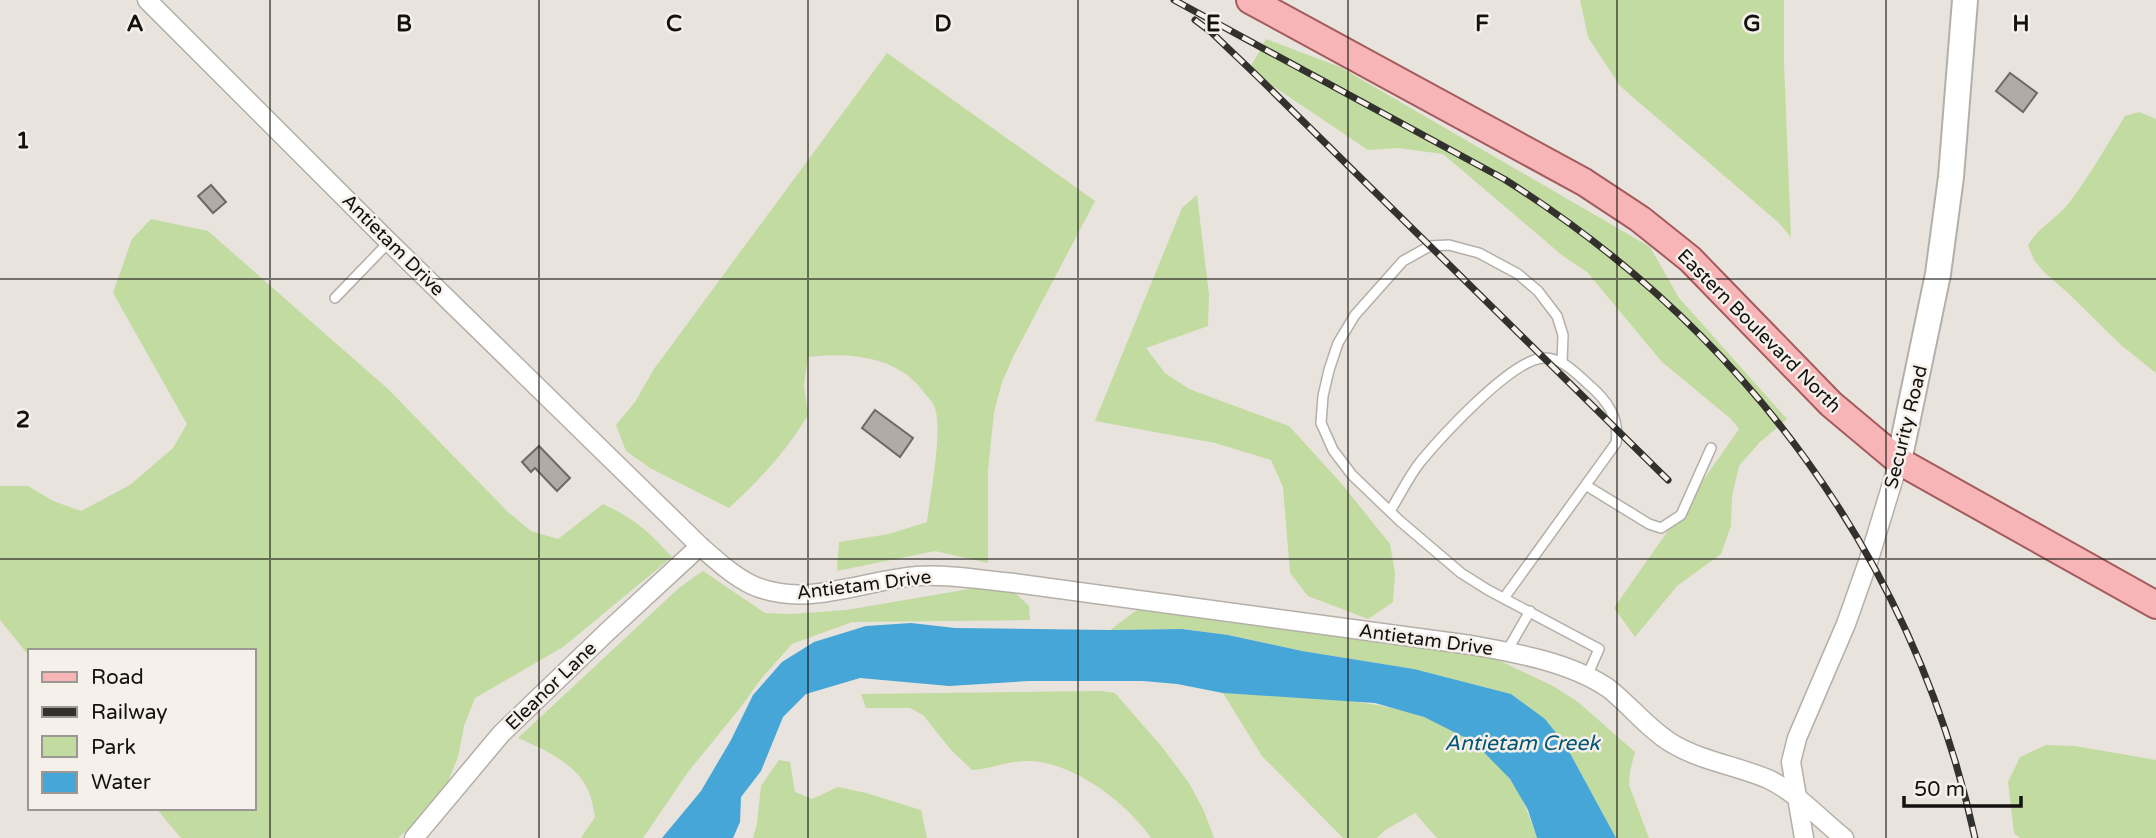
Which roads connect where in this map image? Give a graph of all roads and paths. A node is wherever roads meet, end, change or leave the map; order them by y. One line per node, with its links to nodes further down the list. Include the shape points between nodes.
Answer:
1 (147, 0): 4 (street, Antietam Drive)
2 (1250, 0): 8 (main road, Eastern Boulevard North, via 1584,182 1640,219 1690,259 1831,404)
3 (1965, 0): 8 (street, Security Road, via 1938,274)
4 (389, 242): 5 (lane); 11 (street, Antietam Drive)
5 (335, 298)
6 (1562, 363): 9 (lane, via 1595,390 1616,419 1616,443); 10 (lane, via 1544,358 1527,362 1504,378 1420,463); 10 (lane, via 1563,335 1557,316 1518,274 1479,253 1449,245 1430,246 1403,261 1355,315 1338,343 1323,396 1321,423 1333,450 1352,475)
7 (1711, 448): 9 (lane, via 1681,515 1661,528)
8 (1899, 461): 13 (main road, Eastern Boulevard North); 17 (street, Security Road, via 1846,624 1797,737 1791,762)
9 (1587, 485): 12 (lane)
10 (1390, 511): 12 (lane, via 1461,573)
11 (700, 547): 15 (street, Antietam Drive, via 743,580 775,593 819,593 892,578 944,576); 18 (street, Eleanor Lane, via 501,734)
12 (1504, 598): 14 (lane)
13 (2156, 605)
14 (1530, 611): 15 (lane); 16 (lane, via 1599,649)
15 (1507, 652): 16 (street, Antietam Drive)
16 (1587, 676): 17 (street, Antietam Drive, via 1670,743 1770,780)
17 (1796, 797): 19 (street, Security Road); 20 (street, Antietam Drive)
18 (414, 838)
19 (1804, 838)
20 (1844, 838)

